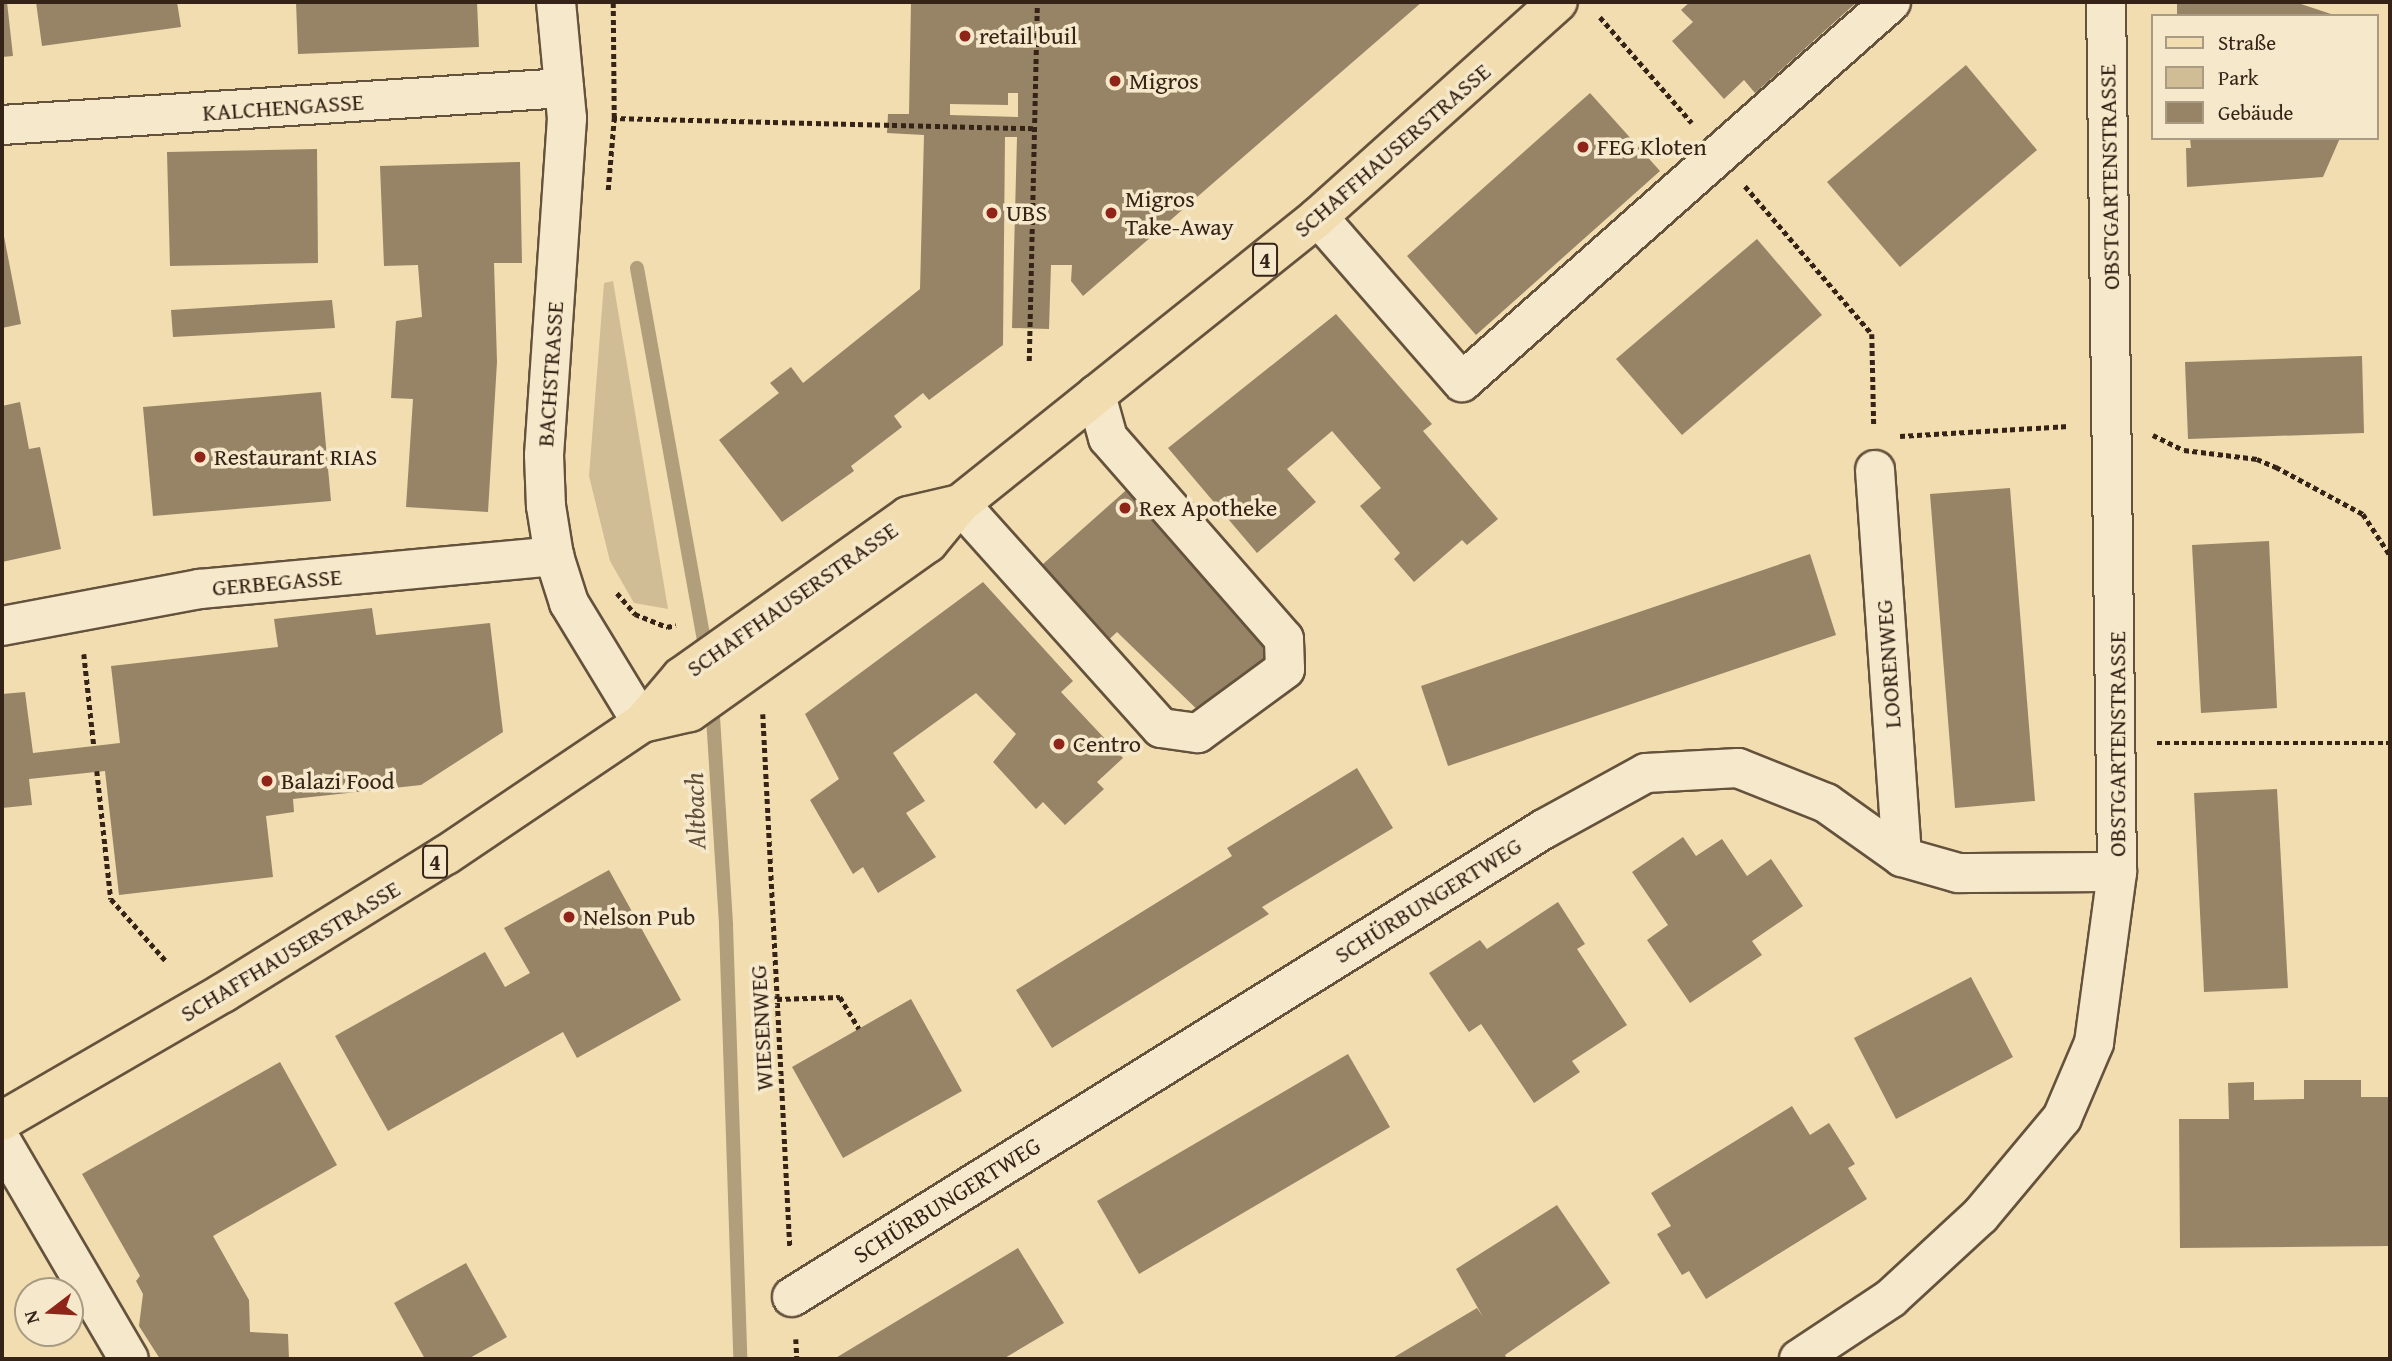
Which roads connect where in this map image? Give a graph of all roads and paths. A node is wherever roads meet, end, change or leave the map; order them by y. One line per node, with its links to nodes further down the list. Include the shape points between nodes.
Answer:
1 (556, 2): 8 (street, BACHSTRASSE)
2 (613, 2): 9 (path)
3 (1037, 2): 11 (path)
4 (1558, 2): 14 (main road, SCHAFFHAUSERSTRASSE / 4)
5 (1891, 2): 12 (street)
6 (2106, 2): 17 (street, OBSTGARTENSTRASSE)
7 (1600, 17): 12 (path)
8 (565, 103): 9 (path); 10 (street, KALCHENGASSE); 21 (street, BACHSTRASSE, via 544,455)
9 (614, 118): 11 (path); 13 (path)
10 (2, 125)
11 (1035, 128): 15 (path)
12 (1718, 154): 14 (street, via 1462,382); 18 (path, via 1872,334)
13 (608, 192)
14 (1318, 217): 16 (main road, SCHAFFHAUSERSTRASSE / 4)
15 (1029, 361)
16 (1096, 396): 19 (main road, SCHAFFHAUSERSTRASSE / 4); 19 (street, via 1108,438 1284,639 1285,669 1198,733 1161,728)
17 (2112, 424): 18 (path); 20 (path, via 2169,440 2184,450 2257,459 2276,467 2363,514); 34 (street, OBSTGARTENSTRASSE)
18 (1875, 454): 33 (street, LOORENWEG)
19 (960, 504): 26 (main road, SCHAFFHAUSERSTRASSE / 4, via 928,543 725,688); 26 (main road, SCHAFFHAUSERSTRASSE / 4, via 908,516 719,651)
20 (2390, 555)
21 (554, 556): 23 (street, GERBEGASSE, via 200,589); 28 (street, BACHSTRASSE, via 569,603)
22 (607, 583): 25 (path, via 635,614)
23 (79, 612): 24 (street, GERBEGASSE); 31 (path)
24 (2, 626)
25 (667, 627)
26 (685, 694): 28 (main road, SCHAFFHAUSERSTRASSE / 4)
27 (763, 709): 36 (path, WIESENWEG)
28 (642, 723): 38 (main road, SCHAFFHAUSERSTRASSE / 4, via 348,918)
29 (2195, 743): 30 (path)
30 (2390, 743)
31 (94, 746)
32 (97, 771): 35 (path, via 111,899)
33 (1902, 857): 34 (street, SCHÜRBUNGERTWEG, via 1958,873); 40 (street, SCHÜRBUNGERTWEG, via 1826,803 1738,768 1646,773 1544,829)
34 (2118, 872): 43 (street, OBSTGARTENSTRASSE, via 2094,1043 2062,1118 1980,1216 1901,1289)
35 (166, 961)
36 (777, 999): 37 (path, via 839,997); 40 (path, WIESENWEG)
37 (859, 1029)
38 (2, 1121)
39 (2, 1142): 41 (street)
40 (792, 1297): 42 (path, WIESENWEG)
41 (123, 1358)
42 (797, 1359)
43 (1799, 1359)

